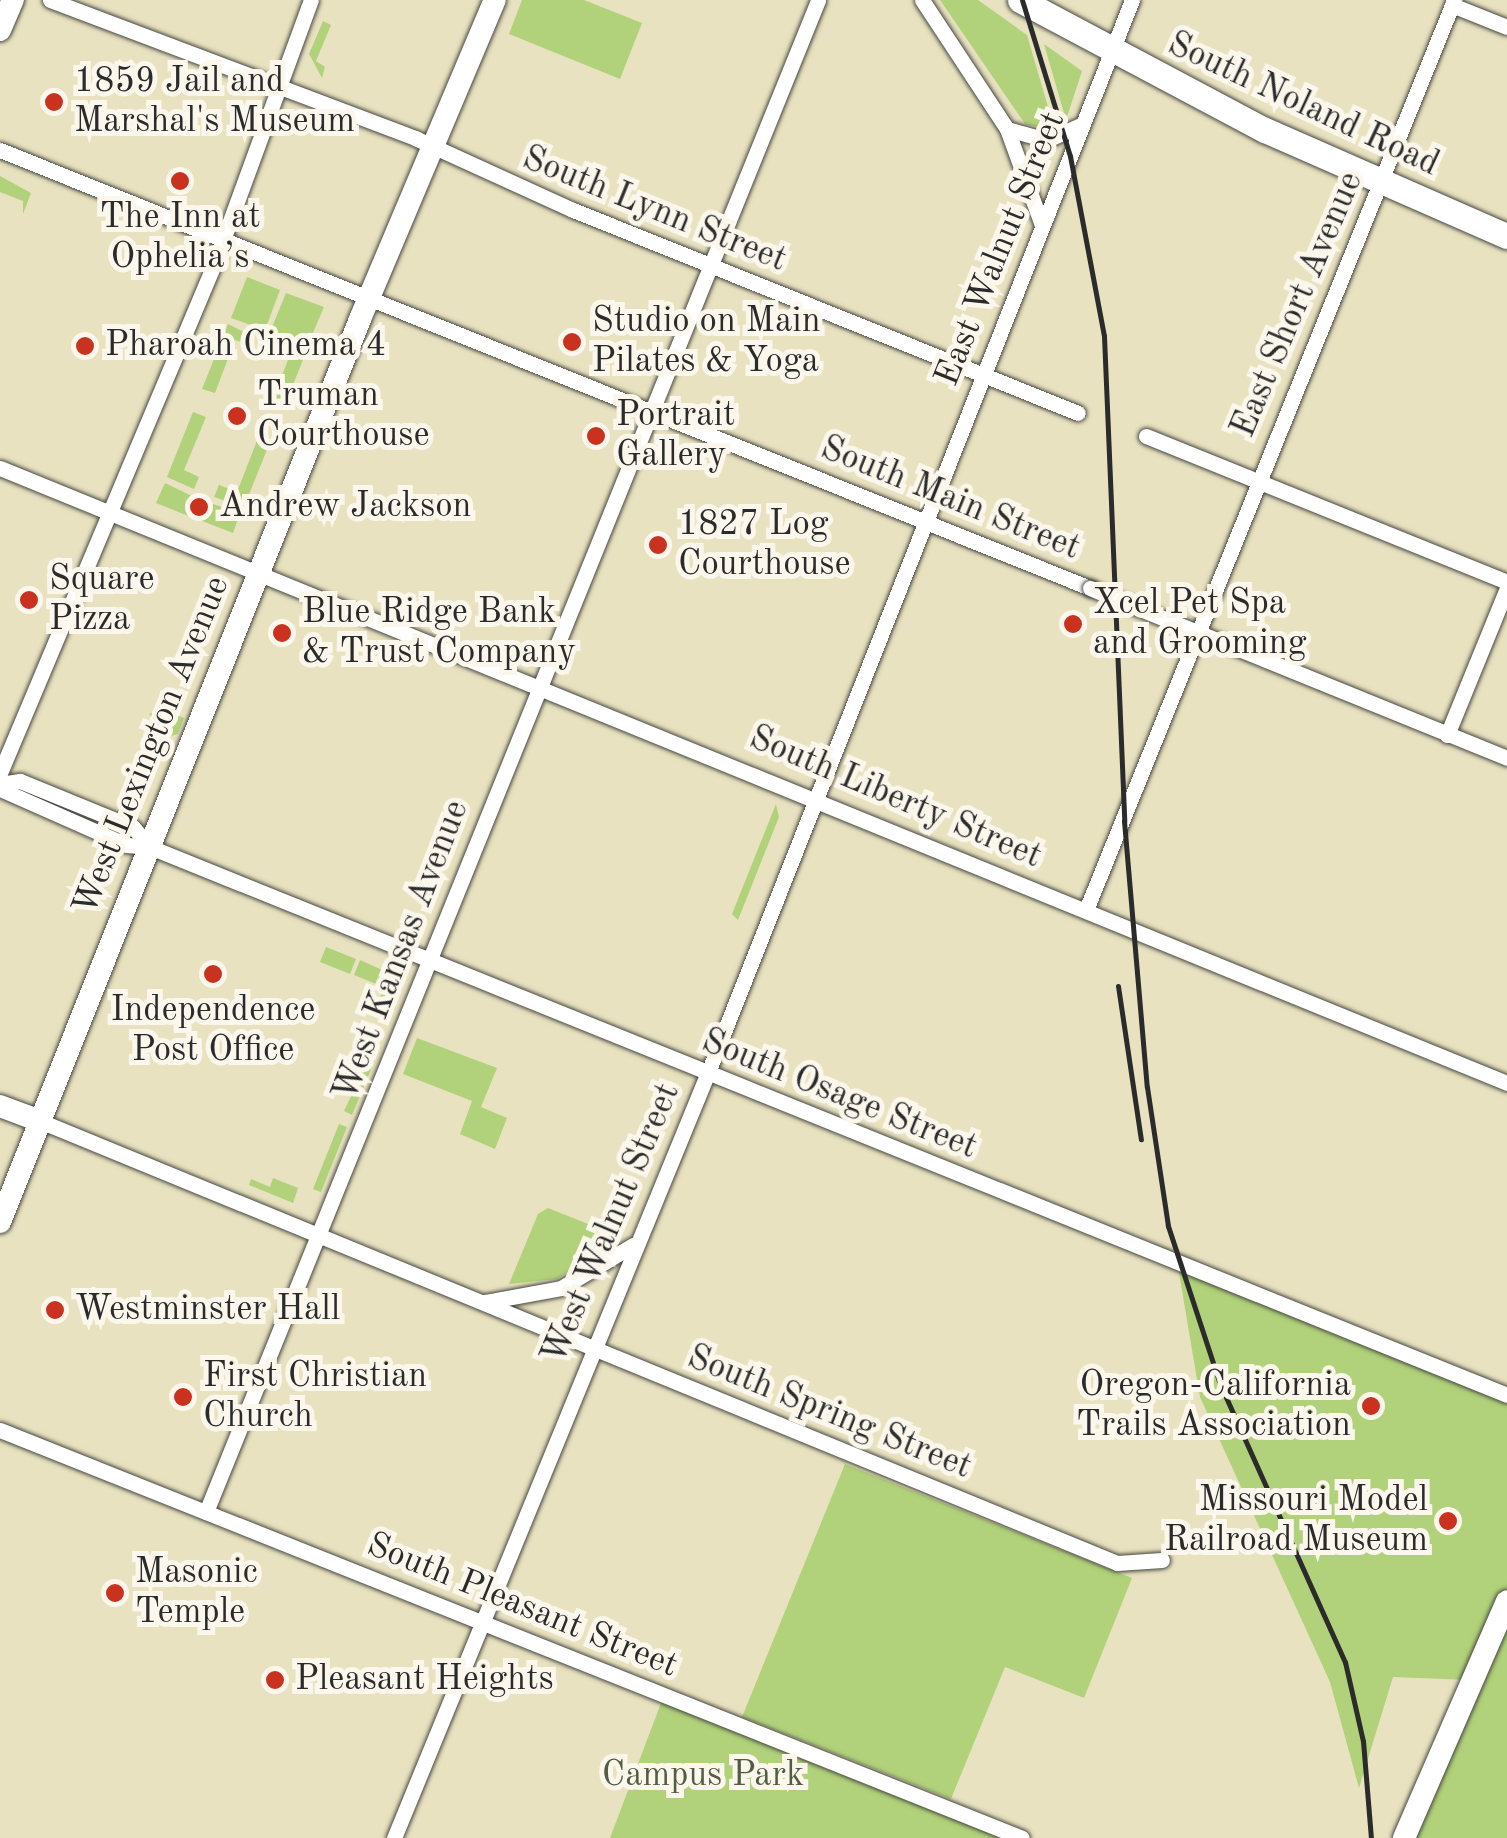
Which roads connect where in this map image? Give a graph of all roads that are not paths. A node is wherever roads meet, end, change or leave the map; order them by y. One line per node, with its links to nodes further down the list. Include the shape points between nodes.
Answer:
1 (13, 0): 11 (street)
2 (50, 0): 13 (street, South Lynn Street)
3 (311, 0): 13 (street)
4 (495, 0): 16 (street, West Lexington Avenue)
5 (818, 0): 22 (street, West Kansas Avenue)
6 (922, 0): 15 (street)
7 (1020, 0): 12 (main road, South Noland Road)
8 (1132, 0): 12 (street, East Walnut Street)
9 (1453, 2): 10 (street); 18 (street, East Short Avenue)
10 (1507, 27)
11 (0, 30)
12 (1113, 52): 14 (street, East Walnut Street); 18 (main road, South Noland Road)
13 (277, 88): 16 (street, South Lynn Street); 21 (street)
14 (1083, 124): 15 (street, via 1047,140); 19 (street, East Walnut Street)
15 (1007, 129): 19 (street)
16 (431, 148): 22 (street, South Lynn Street); 23 (street, West Lexington Avenue)
17 (0, 150): 21 (street, South Main Street)
18 (1382, 184): 20 (main road, South Noland Road); 29 (street, East Short Avenue)
19 (1042, 225): 24 (street, East Walnut Street)
20 (1507, 236)
21 (219, 238): 23 (street, South Main Street); 30 (street)
22 (710, 265): 24 (street, South Lynn Street); 25 (street, West Kansas Avenue)
23 (370, 297): 25 (street, South Main Street); 32 (street, West Lexington Avenue)
24 (983, 375): 26 (street, South Lynn Street); 31 (street, East Walnut Street)
25 (652, 409): 31 (street, South Main Street); 35 (street, West Kansas Avenue)
26 (1078, 413)
27 (1146, 436): 29 (street)
28 (0, 468): 30 (street, South Liberty Street)
29 (1257, 484): 33 (street); 34 (street, East Short Avenue)
30 (113, 510): 32 (street, South Liberty Street); 38 (street)
31 (926, 520): 34 (street, South Main Street, bridge); 40 (street, West Walnut Street)
32 (260, 569): 35 (street, South Liberty Street); 41 (street, West Lexington Avenue)
33 (1507, 585): 36 (street)
34 (1196, 632): 36 (street, South Main Street); 42 (street, East Short Avenue)
35 (540, 684): 40 (street, South Liberty Street); 43 (street, West Kansas Avenue)
36 (1447, 735): 37 (street, South Main Street)
37 (1507, 758)
38 (0, 773)
39 (0, 786): 41 (street, South Osage Street, via 127,845)
40 (814, 796): 42 (street, South Liberty Street); 44 (street, West Walnut Street)
41 (150, 847): 43 (street, South Osage Street); 47 (street, West Lexington Avenue)
42 (1086, 910): 45 (street, South Liberty Street)
43 (427, 962): 44 (street, South Osage Street); 49 (street, West Kansas Avenue, via 338,1197)
44 (706, 1075): 50 (street, West Walnut Street); 53 (street, South Osage Street)
45 (1507, 1083)
46 (0, 1106): 47 (street)
47 (40, 1122): 48 (street, West Lexington Avenue); 49 (street, South Spring Street)
48 (0, 1222)
49 (316, 1236): 51 (street, South Spring Street); 55 (street, West Kansas Avenue)
50 (636, 1242): 51 (street, South Spring Street, via 561,1288); 52 (street, West Walnut Street)
51 (475, 1302): 52 (street, South Spring Street)
52 (593, 1348): 56 (street, South Spring Street, via 1117,1564); 58 (street, West Walnut Street)
53 (1507, 1395)
54 (0, 1430): 55 (street, South Pleasant Street)
55 (206, 1512): 58 (street, South Pleasant Street)
56 (1162, 1560)
57 (1507, 1601): 61 (street)
58 (480, 1621): 59 (street, West Walnut Street); 60 (street, South Pleasant Street)
59 (394, 1838)
60 (1022, 1838)
61 (1404, 1838)

